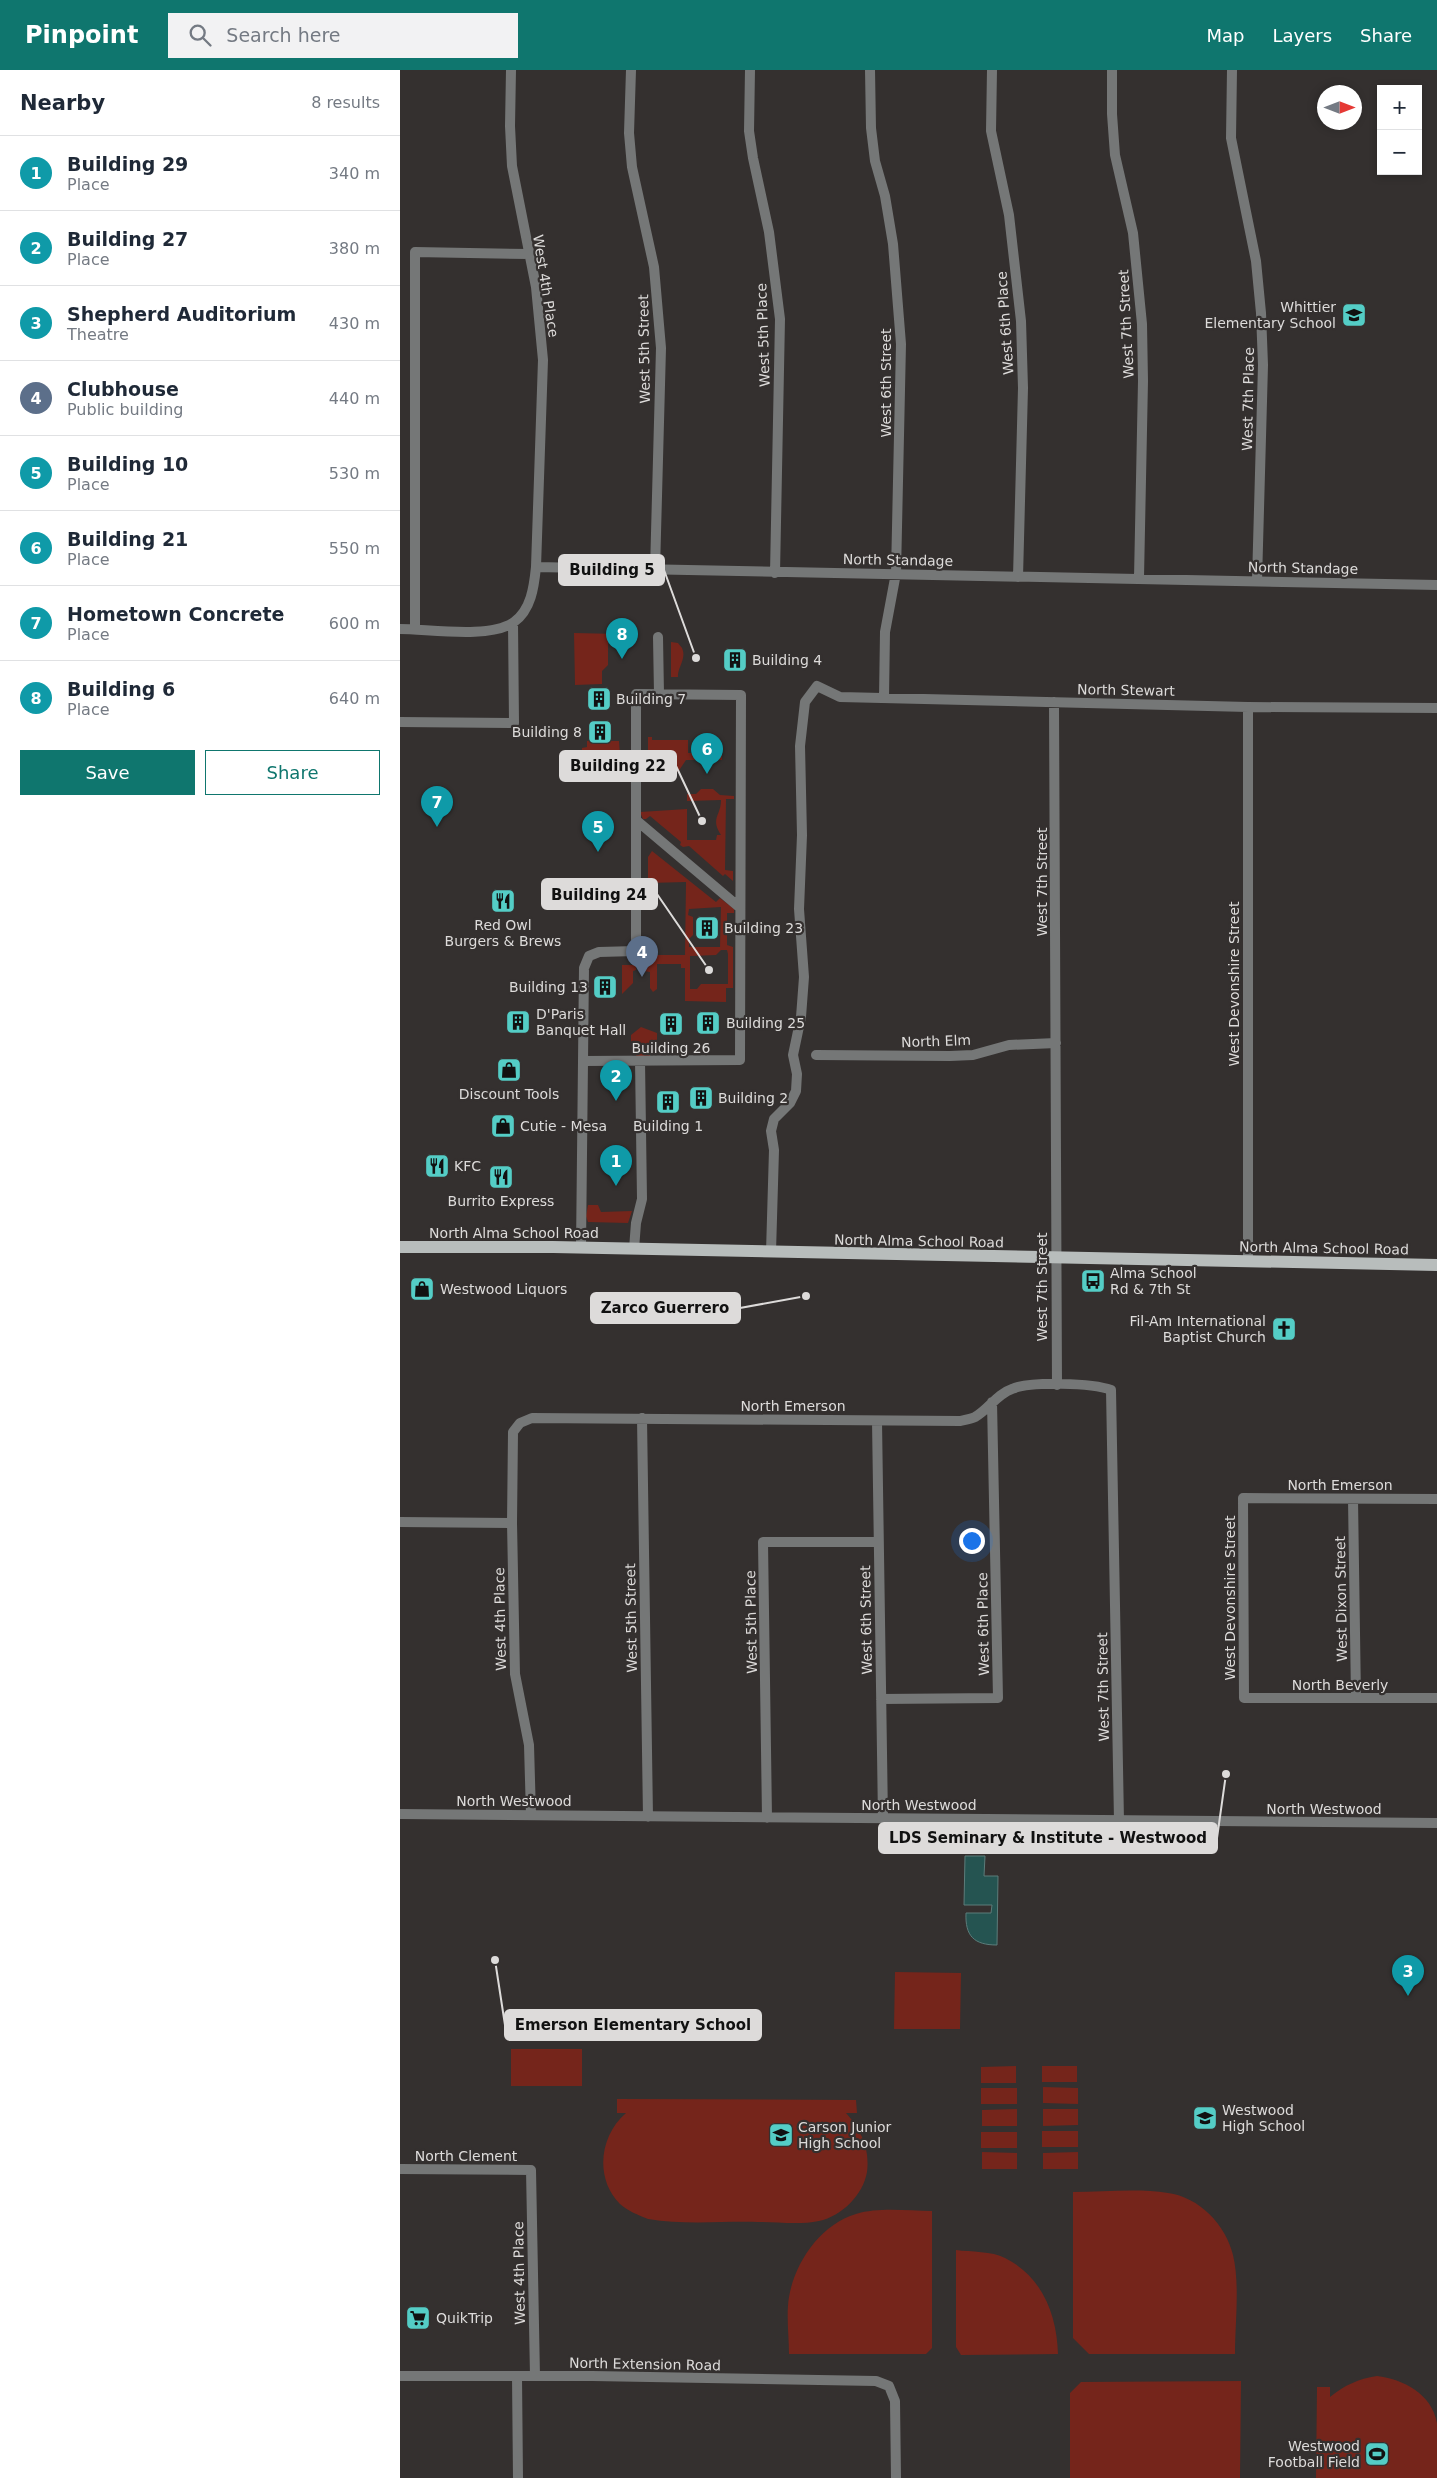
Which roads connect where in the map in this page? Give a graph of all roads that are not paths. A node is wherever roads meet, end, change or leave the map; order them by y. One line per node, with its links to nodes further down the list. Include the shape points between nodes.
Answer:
1 (511, 70): 8 (street, West 4th Place, via 512,166)
2 (631, 70): 10 (street, West 5th Street, via 629,133 632,167 654,267 661,348)
3 (750, 70): 11 (street, West 5th Place, via 752,158 769,232 780,319)
4 (870, 70): 12 (street, West 6th Street, via 871,128 899,294 901,344)
5 (992, 70): 13 (street, West 6th Place, via 991,132 1008,215 1022,321)
6 (1112, 70): 14 (street, West 7th Street, via 1114,148 1133,233 1142,324 1144,381)
7 (1232, 70): 15 (street, West 7th Place, via 1231,138 1256,261 1261,313 1263,366)
8 (528, 254): 9 (street, West 4th Place, via 536,287 543,360); 19 (street, via 415,252)
9 (536, 567): 10 (street, North Standage); 17 (street, via 528,604)
10 (655, 570): 11 (street, North Standage)
11 (775, 572): 12 (street, North Standage)
12 (896, 573): 13 (street, North Standage); 22 (street, West 6th Street, via 885,632)
13 (1018, 576): 14 (street, North Standage)
14 (1138, 578): 15 (street, North Standage)
15 (1257, 582): 16 (street, North Standage)
16 (1437, 585)
17 (513, 623): 19 (street, via 489,630); 26 (street, via 514,723)
18 (400, 629): 19 (street)
19 (415, 629)
20 (658, 637): 21 (street)
21 (658, 694): 28 (street, via 636,694); 30 (street, via 741,694)
22 (884, 698): 23 (street, North Stewart); 38 (street, North Stewart, via 840,697 817,686 805,702 800,746 802,835 799,909 804,976 801,1016 792,1055 797,1074 796,1091 790,1103 774,1119 771,1132 774,1150)
23 (1054, 702): 24 (street, North Stewart); 31 (street, West 7th Street)
24 (1248, 707): 25 (street, North Stewart); 40 (street, West Devonshire Street)
25 (1437, 708)
26 (400, 722)
27 (580, 771): 28 (street)
28 (636, 771): 29 (street)
29 (636, 820): 30 (street); 33 (street, via 636,952 599,952 588,956 584,968)
30 (739, 907): 34 (street, via 740,1060)
31 (1056, 1043): 32 (street, North Elm, via 1009,1045 973,1055); 39 (street, West 7th Street)
32 (816, 1055)
33 (583, 1061): 34 (street); 36 (street)
34 (640, 1061): 37 (street, via 642,1199)
35 (400, 1247): 36 (main road, North Alma School Road)
36 (581, 1248): 37 (main road, North Alma School Road)
37 (634, 1249): 38 (main road, North Alma School Road)
38 (771, 1252): 39 (main road, North Alma School Road)
39 (1056, 1259): 40 (main road, North Alma School Road); 42 (street, West 7th Street)
40 (1248, 1262): 41 (main road, North Alma School Road)
41 (1437, 1265)
42 (1057, 1385): 43 (street, North Emerson, via 1012,1388); 62 (street, West 7th Street, via 1100,1386 1111,1390)
43 (992, 1402): 45 (street, North Emerson, via 976,1417 960,1422); 53 (street, West 6th Place, via 998,1698)
44 (642, 1418): 45 (street, North Emerson); 46 (street, North Emerson, via 532,1418); 59 (street, West 5th Street)
45 (877, 1421): 52 (street, West 6th Street)
46 (520, 1423): 51 (street, West 4th Place, via 513,1432)
47 (1243, 1498): 48 (street, North Emerson); 54 (street, West Devonshire Street)
48 (1353, 1499): 49 (street, North Emerson); 55 (street, West Dixon Street)
49 (1437, 1499)
50 (400, 1522): 51 (street)
51 (512, 1523): 58 (street, West 4th Place, via 515,1674 529,1745)
52 (878, 1542): 53 (street, West 6th Street); 60 (street, West 5th Place, via 763,1542)
53 (881, 1698): 61 (street, West 6th Street)
54 (1244, 1698): 55 (street, North Beverly)
55 (1356, 1698): 56 (street, North Beverly)
56 (1437, 1698)
57 (400, 1814): 58 (street, North Westwood)
58 (531, 1815): 59 (street, North Westwood)
59 (648, 1817): 60 (street, North Westwood)
60 (767, 1818): 61 (street, North Westwood)
61 (883, 1819): 62 (street, North Westwood)
62 (1119, 1821): 63 (street, North Westwood)
63 (1437, 1823)
64 (400, 2169): 65 (street, North Clement)
65 (531, 2170): 68 (street, West 4th Place)
66 (400, 2376): 67 (street, North Extension Road)
67 (516, 2376): 68 (street, North Extension Road); 69 (street)
68 (535, 2376): 70 (street, North Extension Road, via 876,2381 889,2386 895,2401)
69 (518, 2478)
70 (896, 2478)

